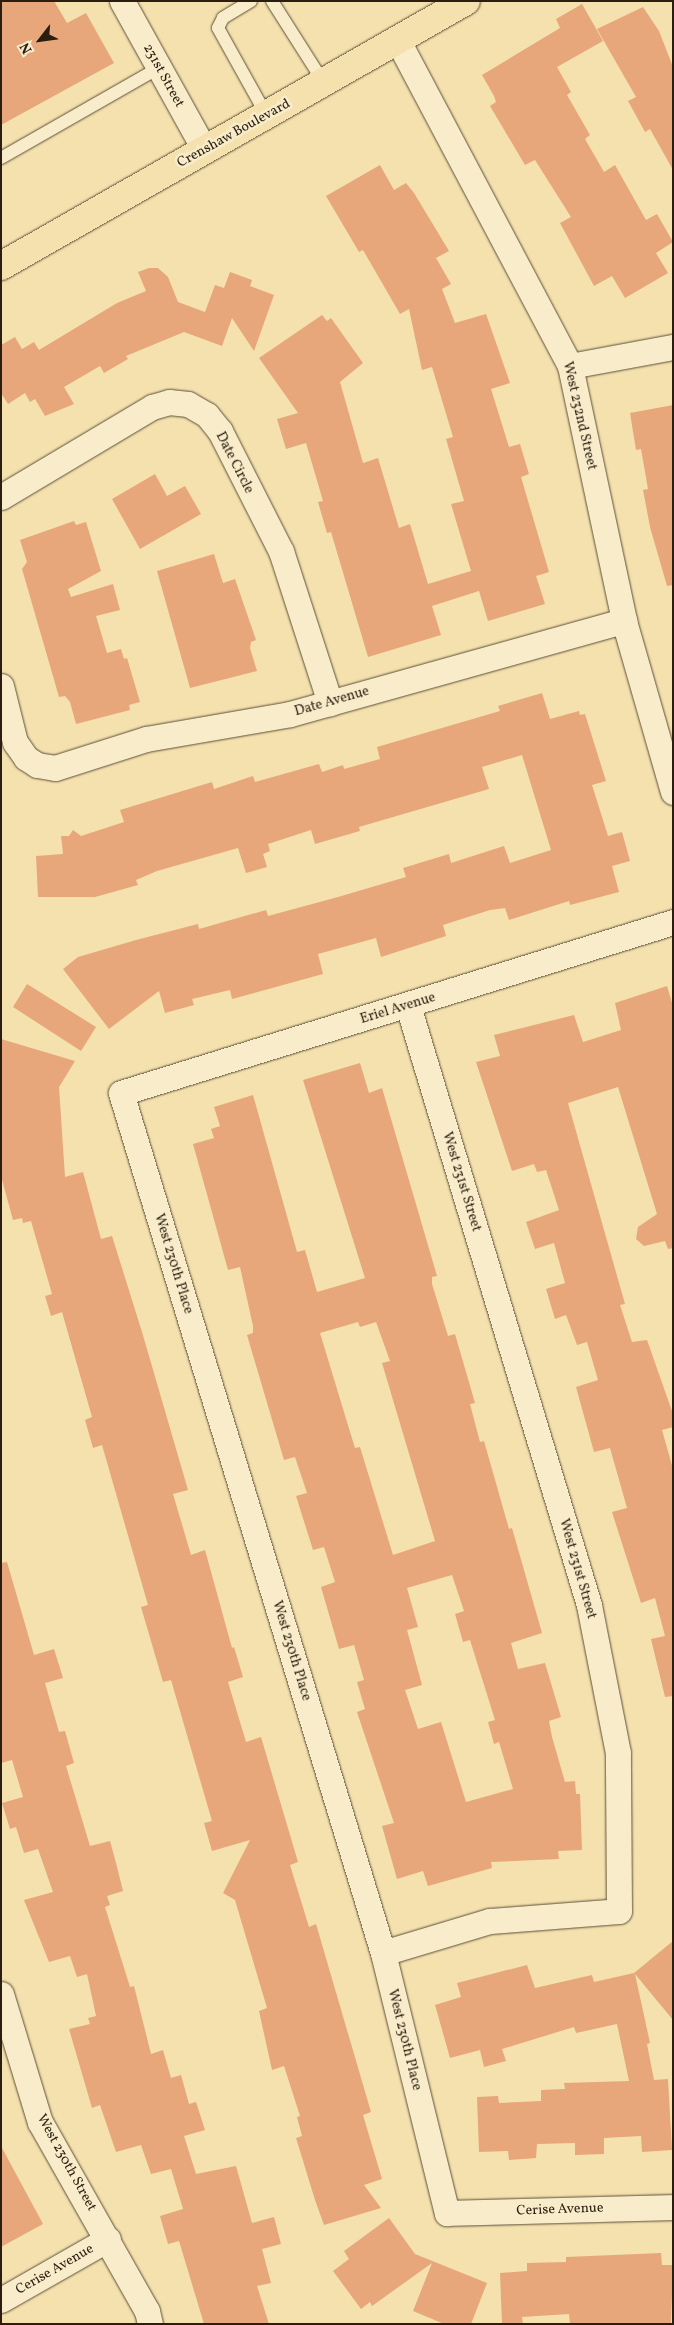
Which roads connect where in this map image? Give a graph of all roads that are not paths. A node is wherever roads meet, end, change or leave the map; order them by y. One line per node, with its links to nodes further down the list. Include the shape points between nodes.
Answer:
1 (122, 1): 6 (street, 231st Street)
2 (251, 1): 8 (lane, via 222,18 218,28)
3 (272, 1): 7 (lane)
4 (466, 1): 5 (main road, Crenshaw Boulevard)
5 (398, 41): 7 (main road, Crenshaw Boulevard); 13 (street, West 232nd Street)
6 (159, 68): 9 (street, 231st Street); 10 (lane)
7 (324, 83): 8 (main road, Crenshaw Boulevard)
8 (267, 116): 9 (main road, Crenshaw Boulevard)
9 (205, 150): 11 (main road, Crenshaw Boulevard)
10 (1, 158)
11 (1, 266)
12 (673, 347): 13 (street)
13 (570, 366): 15 (street, West 232nd Street)
14 (1, 497): 17 (street, Date Circle, via 152,407 169,402 188,404 207,415 220,431 281,551)
15 (624, 621): 17 (street, Date Avenue); 18 (street, West 232nd Street)
16 (1, 686): 17 (street, Date Avenue, via 14,742 26,758 37,765 55,768 146,739 290,714)
17 (330, 703)
18 (673, 792)
19 (673, 922): 20 (street, Eriel Avenue)
20 (408, 1006): 21 (street, Eriel Avenue); 22 (street, West 231st Street, via 589,1605 618,1753 619,1911 490,1921)
21 (121, 1093): 22 (street, West 230th Place)
22 (383, 1953): 25 (street, West 230th Place)
23 (1, 1994): 26 (street, West 230th Street, via 40,2122)
24 (673, 2207): 25 (street, Cerise Avenue)
25 (447, 2213)
26 (108, 2239): 27 (street, Cerise Avenue); 28 (street, West 230th Street, via 147,2311)
27 (1, 2300)
28 (150, 2324)

